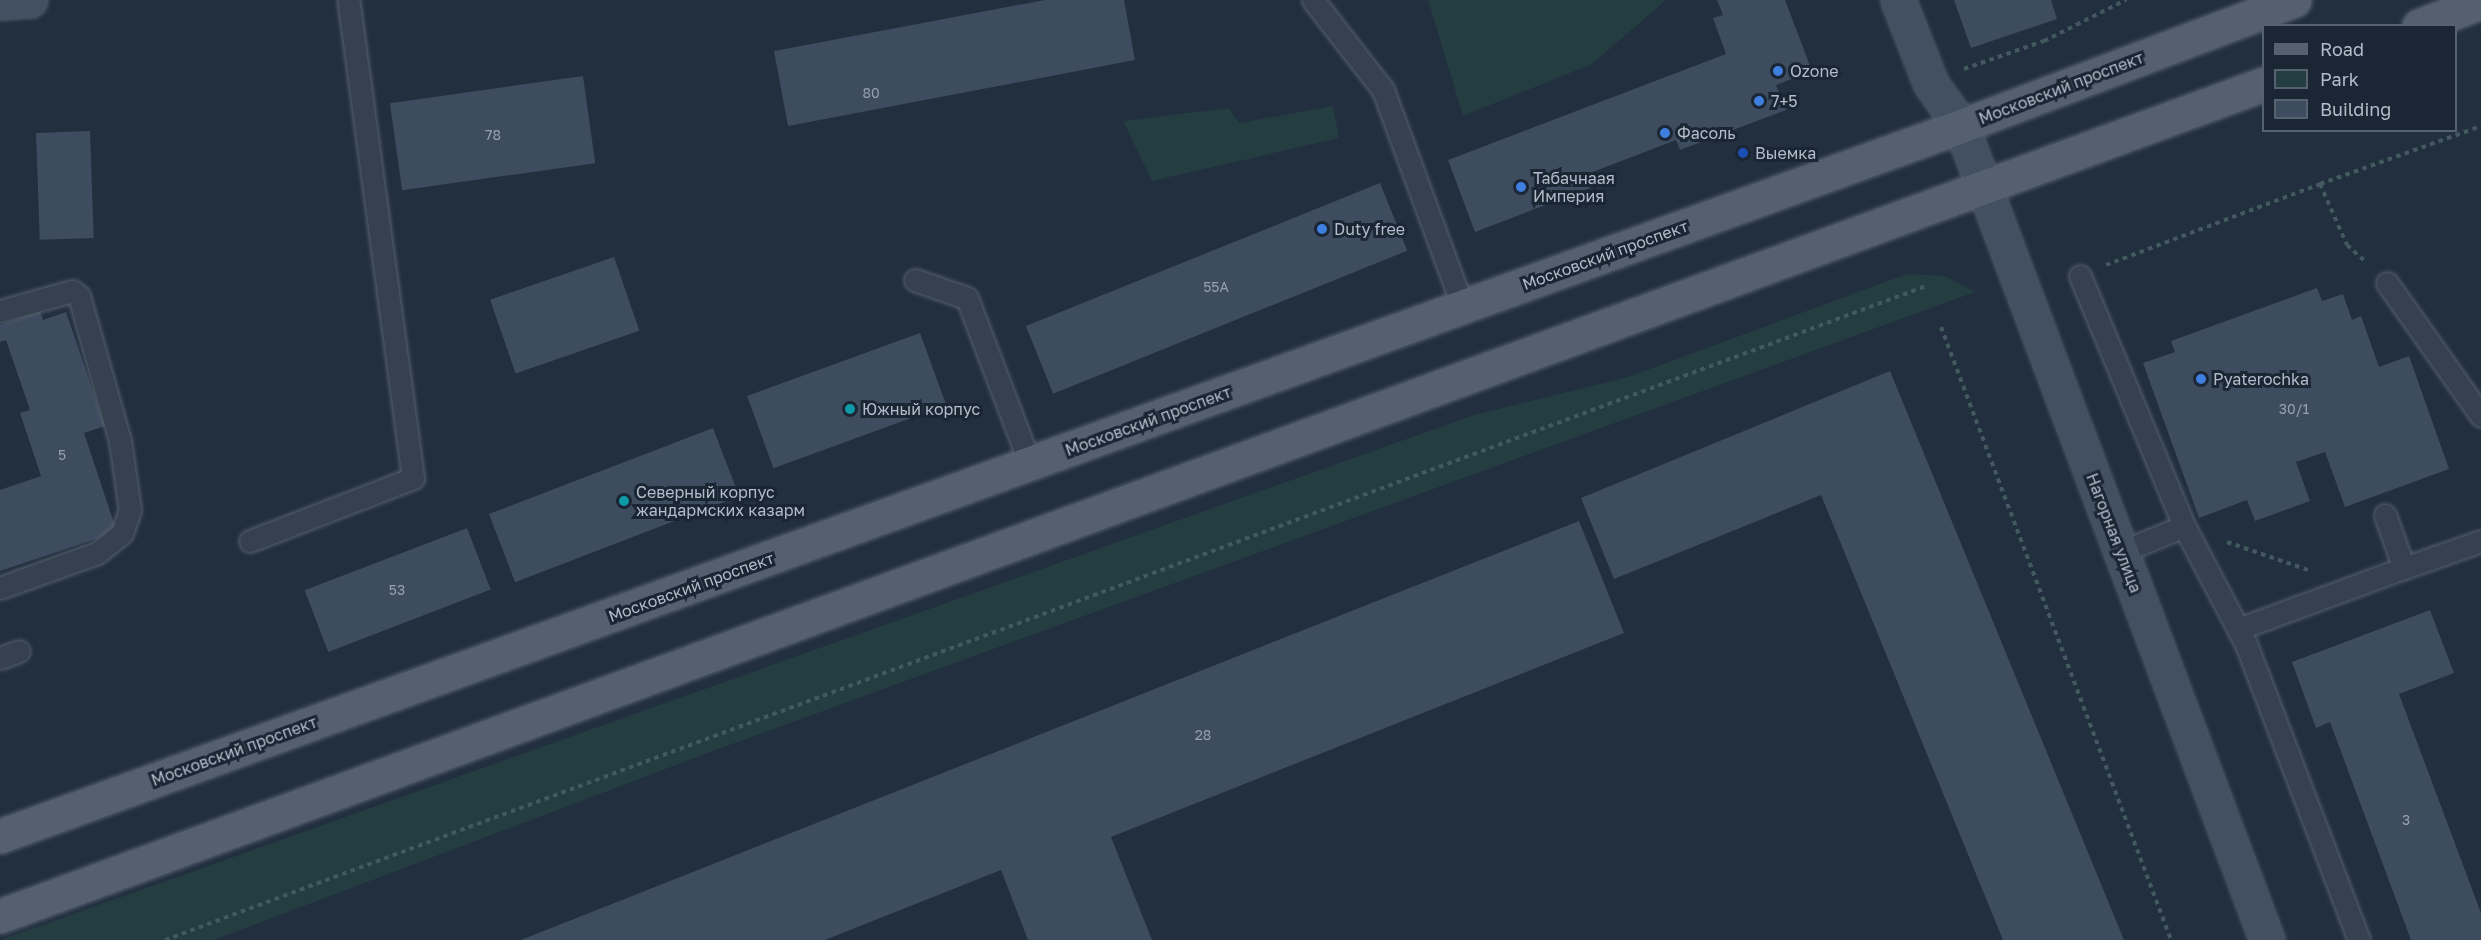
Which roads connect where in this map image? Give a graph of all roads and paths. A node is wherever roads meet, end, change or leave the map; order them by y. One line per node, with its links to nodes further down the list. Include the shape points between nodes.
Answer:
1 (30, 0): 7 (main road)
2 (348, 0): 28 (lane, via 413,478)
3 (1313, 0): 21 (lane, via 1383,90)
4 (1898, 0): 12 (main road, Нагорная улица, via 1930,84)
5 (2126, 0): 10 (path, via 2044,41)
6 (2294, 0): 12 (main road, Московский проспект)
7 (0, 2)
8 (2481, 2): 9 (main road)
9 (2424, 24)
10 (1958, 71)
11 (2262, 85): 15 (main road)
12 (1961, 126): 15 (main road, Нагорная улица); 21 (main road, Московский проспект)
13 (2481, 126): 14 (path)
14 (2320, 184): 16 (path); 19 (path, via 2347,245)
15 (1984, 187): 30 (main road, Нагорная улица); 36 (main road)
16 (2102, 266)
17 (2080, 276): 27 (lane)
18 (915, 280): 25 (lane, via 967,298)
19 (2387, 283): 24 (lane)
20 (1926, 286): 37 (path)
21 (1463, 307): 25 (main road, Московский проспект)
22 (0, 311): 33 (lane, via 72,291 80,296 120,441 130,510 122,533 97,553)
23 (1941, 327): 38 (path)
24 (2481, 416)
25 (1030, 464): 35 (main road, Московский проспект)
26 (2385, 515): 31 (lane)
27 (2184, 526): 30 (lane); 32 (path); 34 (lane)
28 (250, 541)
29 (2481, 541): 31 (lane)
30 (2121, 552): 39 (main road, Нагорная улица)
31 (2404, 568): 32 (lane)
32 (2354, 587): 34 (lane)
33 (0, 588)
34 (2238, 629): 40 (lane)
35 (0, 836)
36 (0, 916)
37 (165, 940)
38 (2171, 940)
39 (2267, 940)
40 (2359, 940)

